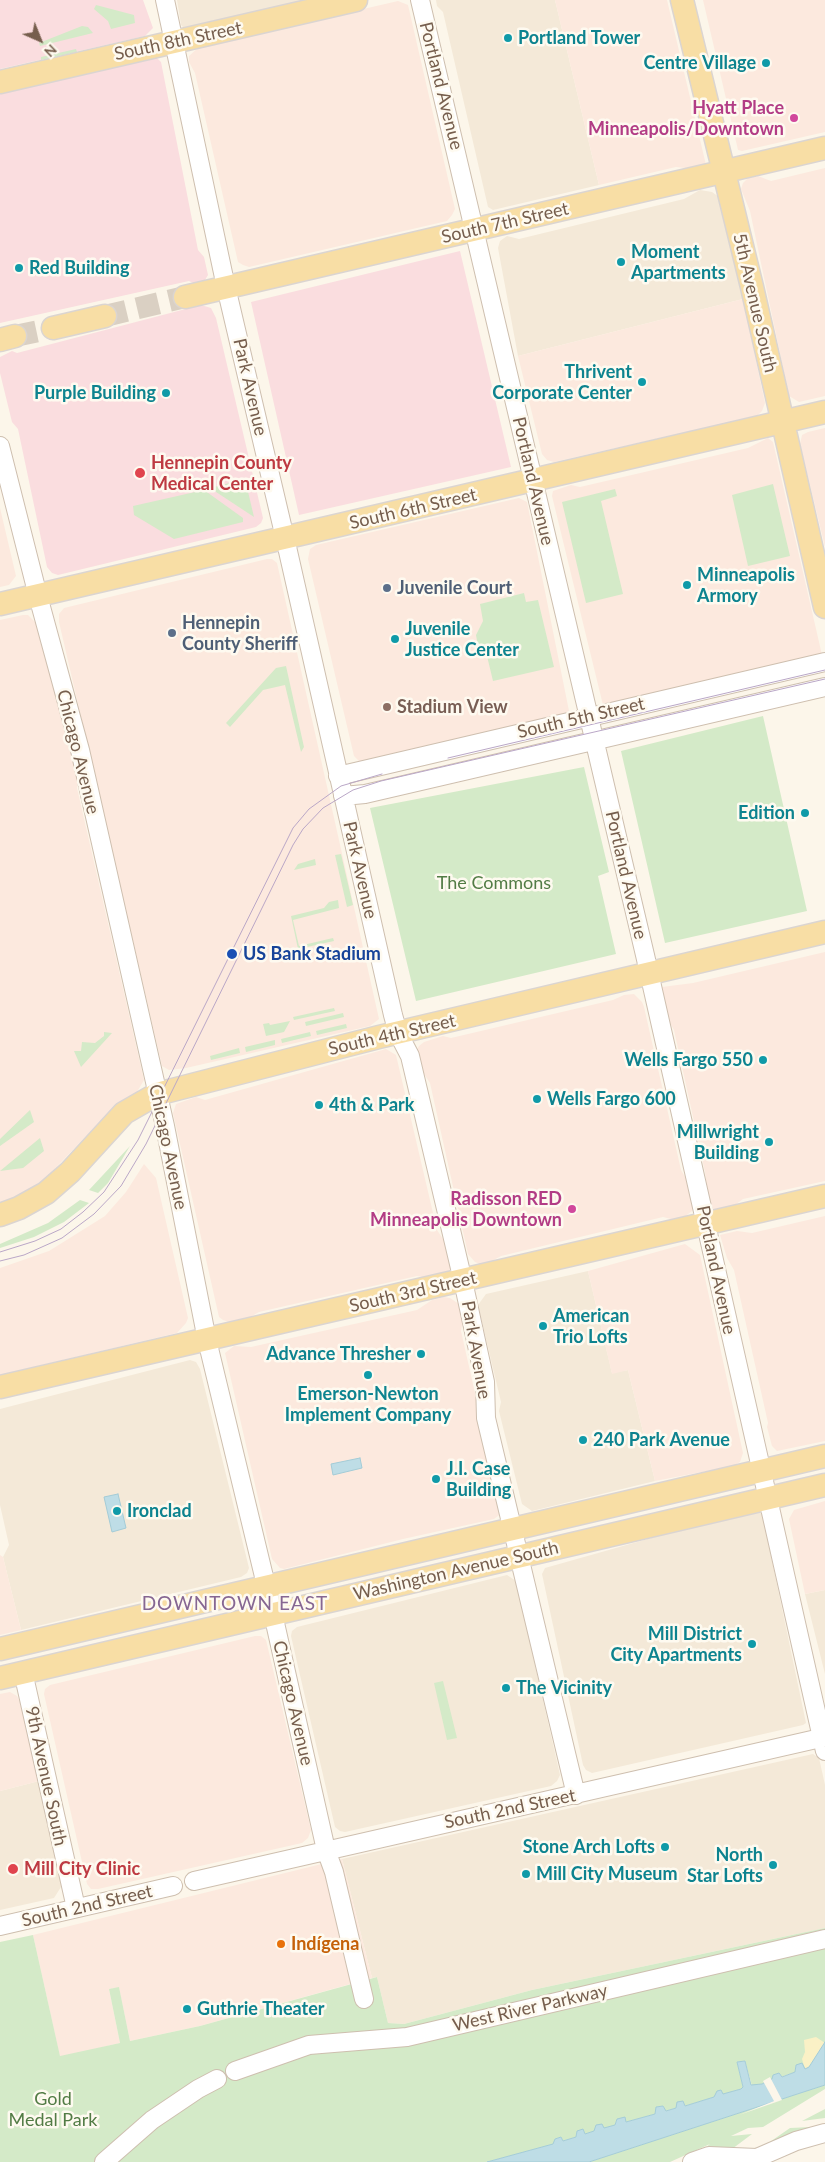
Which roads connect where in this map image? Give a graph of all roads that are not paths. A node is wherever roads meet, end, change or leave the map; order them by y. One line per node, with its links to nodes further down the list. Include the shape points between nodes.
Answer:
1 (165, 0): 5 (street, Park Avenue)
2 (356, 0): 5 (main road, South 8th Street)
3 (420, 0): 9 (street, Portland Avenue)
4 (682, 0): 8 (main road, 5th Avenue South)
5 (175, 43): 6 (main road, South 8th Street); 10 (street, Park Avenue)
6 (0, 82)
7 (825, 148): 8 (main road, South 7th Street)
8 (723, 172): 9 (main road, South 7th Street); 15 (main road, 5th Avenue South)
9 (476, 231): 10 (main road, South 7th Street); 17 (street, Portland Avenue)
10 (226, 287): 11 (main road, South 7th Street); 18 (street, Park Avenue)
11 (185, 297)
12 (105, 316): 13 (main road)
13 (53, 328)
14 (825, 412): 15 (main road, South 6th Street)
15 (781, 422): 17 (main road, South 6th Street); 21 (main road, 5th Avenue South)
16 (0, 446): 19 (street, Chicago Avenue)
17 (533, 481): 18 (main road, South 6th Street); 24 (street, Portland Avenue)
18 (285, 538): 19 (main road, South 6th Street); 26 (street, Park Avenue)
19 (38, 596): 20 (main road, South 6th Street); 31 (street, Chicago Avenue, via 80,750)
20 (0, 604)
21 (825, 607)
22 (825, 662): 24 (street, South 5th Street)
23 (825, 687): 25 (street, South 5th Street)
24 (588, 716): 25 (street, Portland Avenue); 26 (street, South 5th Street)
25 (595, 742): 27 (street, South 5th Street, via 365,794); 29 (street, Portland Avenue)
26 (338, 776): 27 (street, Park Avenue)
27 (343, 796): 30 (street, Park Avenue)
28 (825, 932): 29 (main road, South 4th Street)
29 (649, 975): 30 (main road, South 4th Street); 34 (street, Portland Avenue)
30 (398, 1033): 31 (main road, South 4th Street); 35 (street, Park Avenue, via 410,1056)
31 (157, 1094): 33 (main road, South 4th Street, via 124,1113 70,1172 46,1192); 36 (street, Chicago Avenue)
32 (825, 1196): 34 (main road, South 3rd Street)
33 (0, 1215)
34 (707, 1224): 35 (main road, South 3rd Street); 39 (street, Portland Avenue, via 744,1401)
35 (463, 1281): 36 (main road, South 3rd Street); 42 (street, Park Avenue, via 485,1382 486,1418)
36 (208, 1340): 37 (main road, South 3rd Street); 44 (street, Chicago Avenue)
37 (0, 1387)
38 (825, 1456): 39 (main road, Washington Avenue South)
39 (763, 1471): 41 (street, Portland Avenue); 42 (main road, Washington Avenue South)
40 (825, 1484): 41 (main road, Washington Avenue South)
41 (769, 1499): 43 (main road, Washington Avenue South); 49 (street, Portland Avenue)
42 (513, 1530): 43 (street, Park Avenue); 44 (main road, Washington Avenue South)
43 (520, 1556): 45 (main road, Washington Avenue South); 50 (street, Park Avenue)
44 (266, 1587): 45 (street, Chicago Avenue); 46 (main road, Washington Avenue South)
45 (273, 1614): 47 (main road, Washington Avenue South); 51 (street, Chicago Avenue)
46 (0, 1649)
47 (23, 1672): 48 (main road, Washington Avenue South); 54 (street, 9th Avenue South)
48 (0, 1678)
49 (824, 1742): 50 (street, South 2nd Street)
50 (576, 1795): 51 (street, South 2nd Street)
51 (326, 1850): 52 (street, South 2nd Street); 57 (street, Chicago Avenue)
52 (194, 1881)
53 (173, 1886): 54 (street, South 2nd Street)
54 (76, 1908): 55 (street, South 2nd Street)
55 (0, 1926)
56 (825, 1939): 58 (street, West River Parkway, via 407,2036 309,2045)
57 (364, 1999)
58 (235, 2071)
59 (217, 2079): 61 (street, via 198,2088 152,2120)
60 (825, 2133): 62 (street, via 757,2158 709,2156)
61 (104, 2162)
62 (692, 2162)

